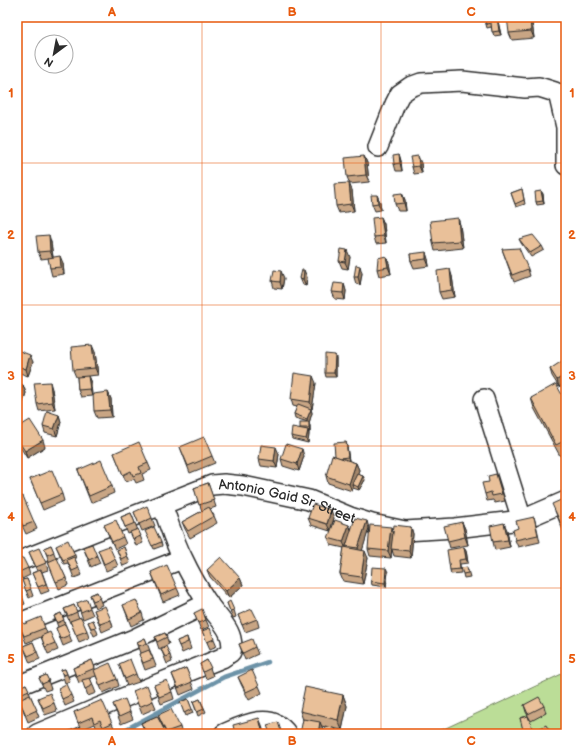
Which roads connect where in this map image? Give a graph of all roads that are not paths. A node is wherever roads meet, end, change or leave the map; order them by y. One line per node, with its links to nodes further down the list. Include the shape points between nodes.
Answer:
1 (378, 147): 2 (street, via 400,94 421,83 462,81 525,88 539,87 555,92 559,97 566,127)
2 (566, 165)
3 (484, 399): 6 (street)
4 (566, 501): 6 (street, Antonio Gaid Sr. Street)
5 (162, 505): 6 (street, Antonio Gaid Sr. Street, via 212,485 224,484 308,500 350,517 405,531); 7 (street); 8 (street, Antonio Gaid Sr. Street)
6 (522, 520)
7 (182, 559): 9 (street); 10 (street)
8 (17, 562)
9 (208, 603): 11 (street, via 134,639); 12 (street, via 229,634 233,644 231,652 222,658)
10 (17, 624)
11 (17, 686)
12 (37, 734)
13 (224, 734): 14 (street, via 246,724 267,721 276,724)
14 (288, 734)

